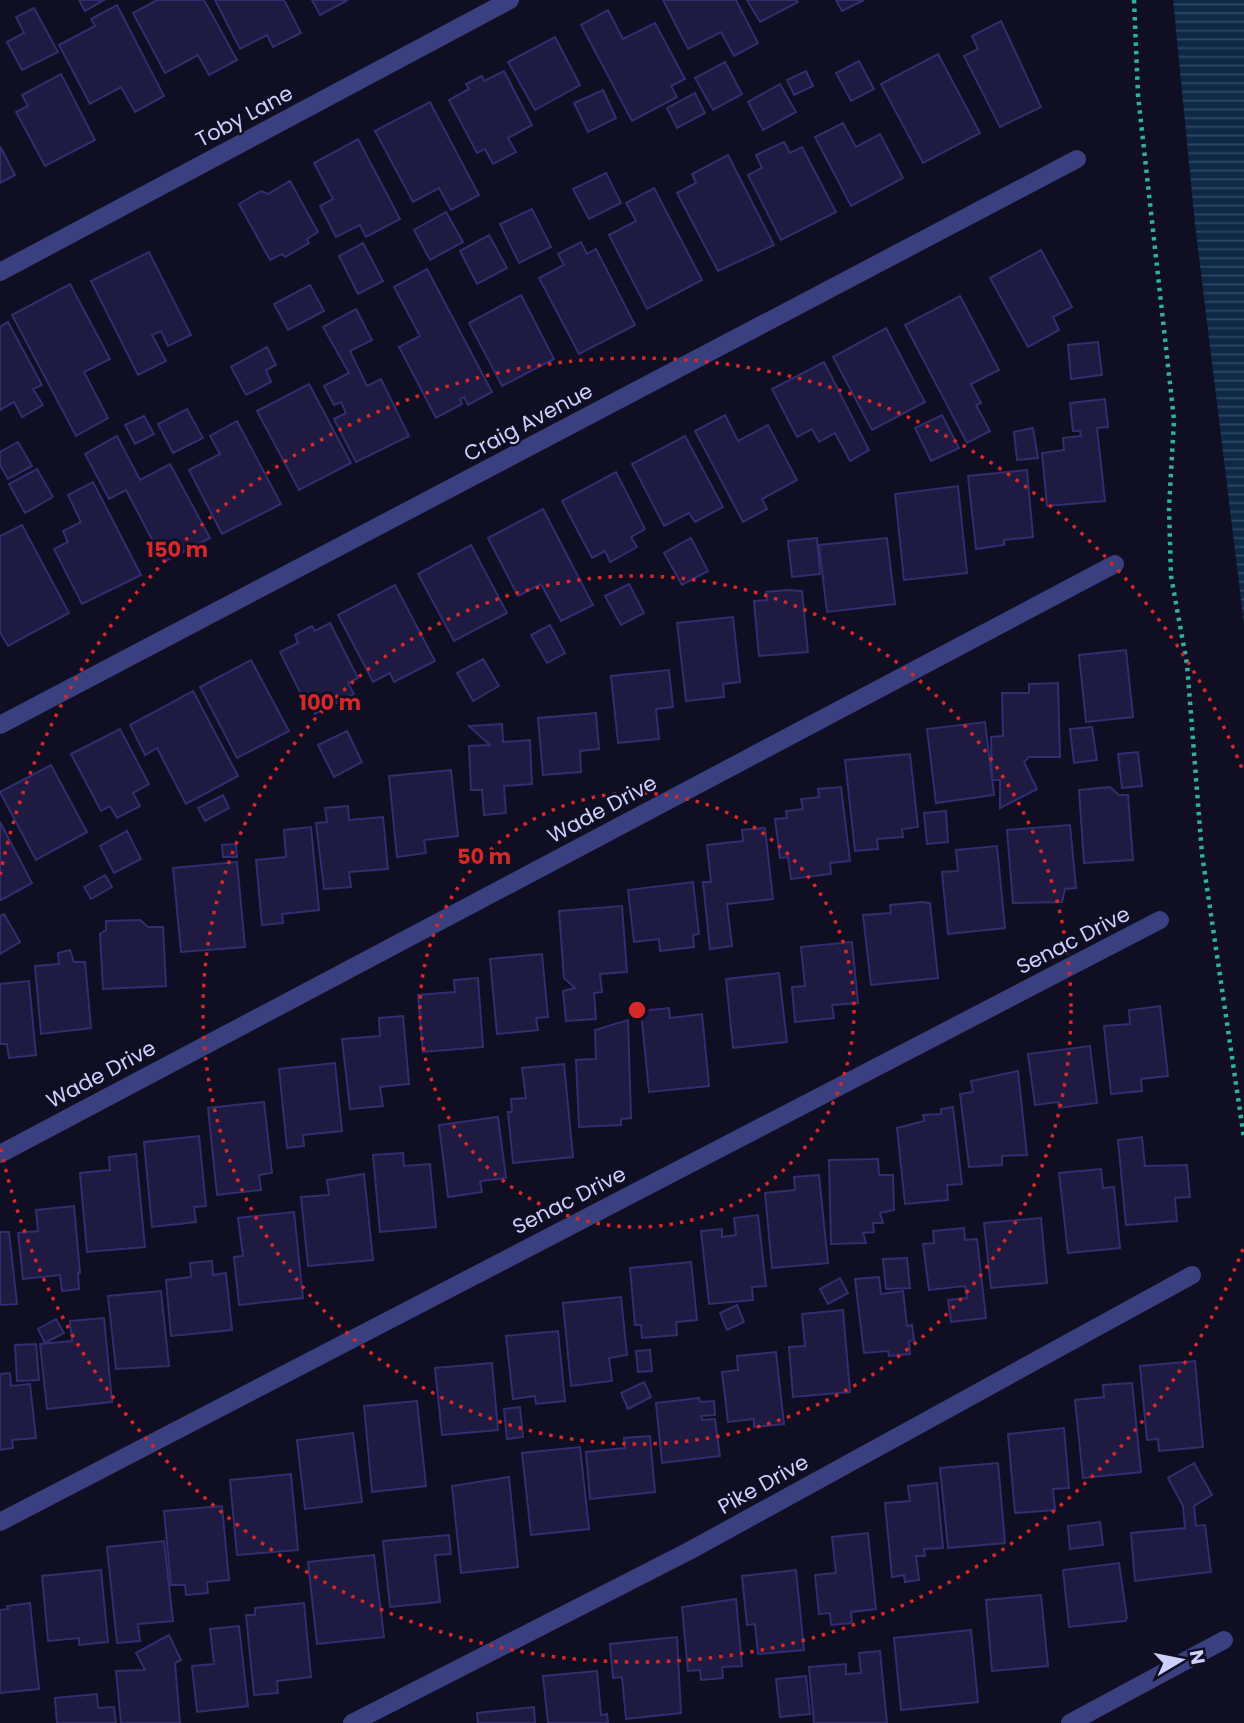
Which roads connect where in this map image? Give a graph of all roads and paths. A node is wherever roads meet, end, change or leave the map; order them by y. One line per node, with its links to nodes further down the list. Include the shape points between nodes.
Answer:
1 (510, 0): 4 (street, Toby Lane)
2 (1134, 0): 8 (path, via 1139,108 1174,420 1171,576 1187,664 1202,854)
3 (1077, 159): 6 (street, Craig Avenue)
4 (0, 272)
5 (1115, 564): 9 (street, Wade Drive)
6 (0, 725)
7 (1160, 920): 11 (street, Senac Drive)
8 (1244, 1138)
9 (0, 1154)
10 (1192, 1275): 13 (street, Pike Drive, via 688,1551)
11 (0, 1522)
12 (1224, 1640): 14 (street)
13 (352, 1723)
14 (1070, 1723)

